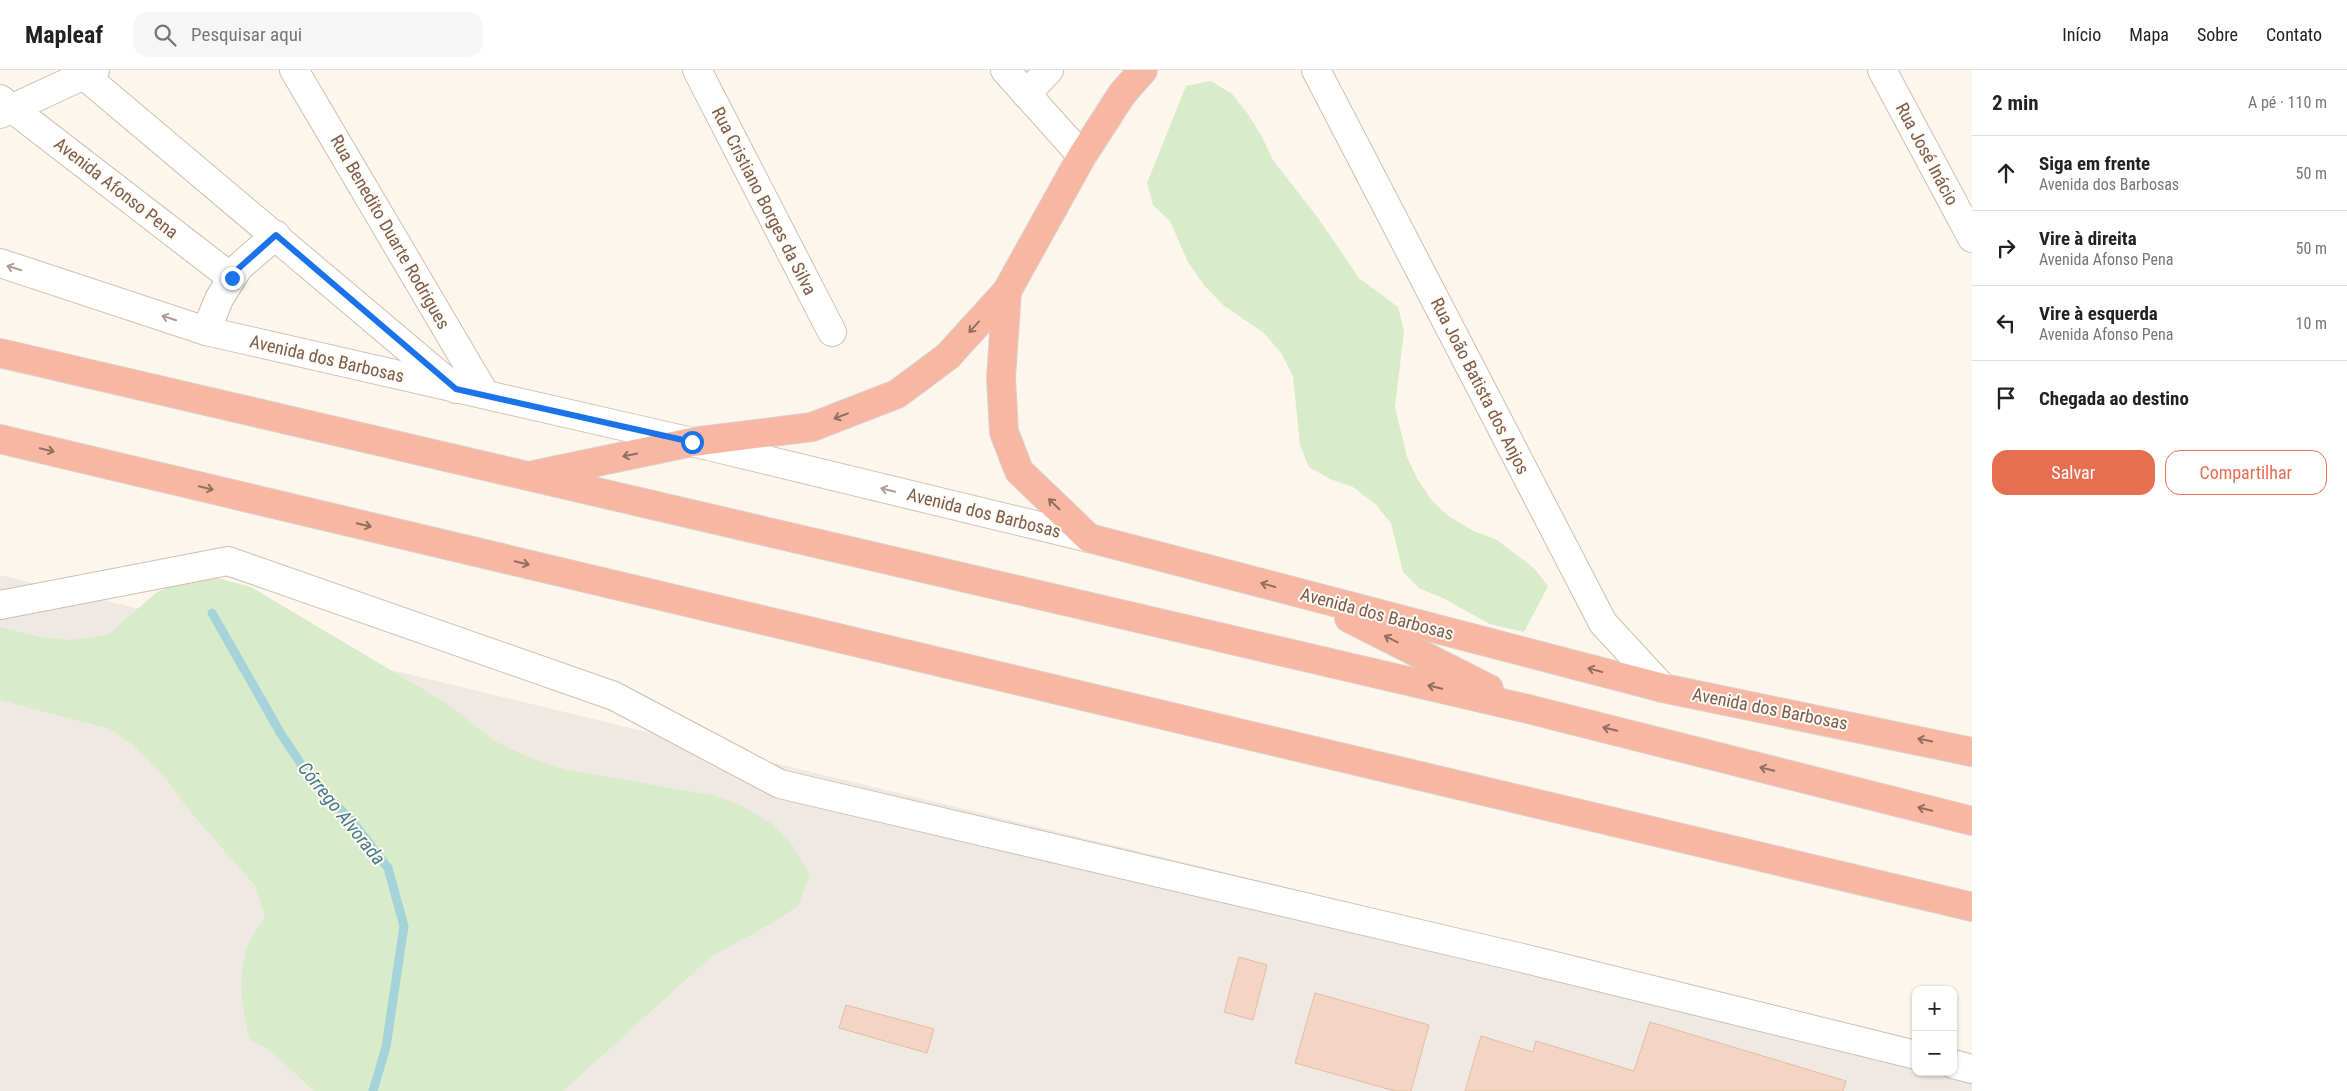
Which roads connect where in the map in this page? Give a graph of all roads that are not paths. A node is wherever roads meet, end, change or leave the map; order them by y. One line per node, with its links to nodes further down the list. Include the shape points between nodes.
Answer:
1 (294, 70): 21 (street, Rua Benedito Duarte Rodrigues)
2 (696, 70): 18 (street, Rua Cristiano Borges da Silva)
3 (1005, 70): 9 (street)
4 (1050, 70): 9 (street)
5 (1143, 70): 11 (highway, via 1122,94)
6 (1316, 70): 28 (street, Rua João Batista dos Anjos, via 1603,623)
7 (1882, 70): 13 (street, Rua José Inácio)
8 (87, 72): 10 (street); 12 (street)
9 (1026, 94): 11 (street)
10 (4, 107): 15 (street, Avenida Afonso Pena)
11 (1082, 156): 16 (highway)
12 (276, 235): 15 (street); 20 (street)
13 (1972, 238)
14 (0, 263): 17 (street, Avenida dos Barbosas, one-way to 14)
15 (232, 278): 17 (street)
16 (1007, 291): 23 (highway, one-way to 23, via 948,356 896,394 812,427); 25 (highway, one-way to 16, via 1019,471 1004,432 1001,378)
17 (206, 331): 20 (street, Avenida dos Barbosas)
18 (832, 332)
19 (0, 353): 24 (highway)
20 (456, 389): 21 (street, Avenida dos Barbosas)
21 (485, 394): 23 (street, Avenida dos Barbosas)
22 (0, 439): 32 (highway, one-way to 32)
23 (692, 442): 24 (highway, one-way to 24); 25 (street, Avenida dos Barbosas, one-way to 23)
24 (526, 476): 29 (highway, one-way to 24)
25 (1089, 538): 26 (highway, Avenida dos Barbosas, one-way to 25)
26 (1301, 594): 28 (highway, Avenida dos Barbosas, one-way to 26); 29 (highway, one-way to 26)
27 (0, 605): 33 (street, via 228,561 614,696 780,784 1518,957)
28 (1663, 688): 30 (highway, Avenida dos Barbosas, one-way to 28)
29 (1528, 709): 31 (highway, one-way to 29)
30 (1972, 752)
31 (1972, 821)
32 (1972, 907)
33 (1912, 1054)
34 (1957, 1065): 35 (street)
35 (1972, 1069)

